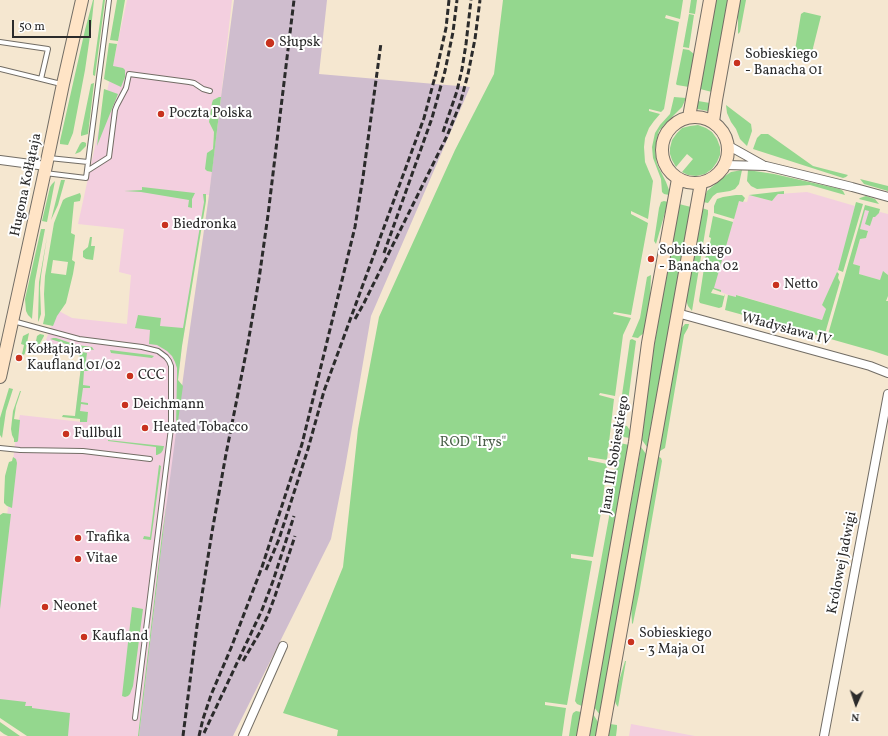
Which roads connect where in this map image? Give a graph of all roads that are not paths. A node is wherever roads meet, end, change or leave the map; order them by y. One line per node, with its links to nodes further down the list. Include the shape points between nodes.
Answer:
1 (82, 0): 8 (street, Hugona Kołłątaja)
2 (109, 0): 14 (lane)
3 (710, 0): 10 (street)
4 (734, 0): 11 (street)
5 (0, 42): 7 (lane, via 48,49)
6 (0, 69): 7 (lane)
7 (41, 78): 8 (lane)
8 (63, 84): 16 (street, Hugona Kołłątaja)
9 (210, 91): 18 (lane, via 203,90 194,83 128,74 126,88 115,110 109,157)
10 (689, 117): 11 (street, via 702,117); 19 (street, via 672,126 662,143 666,167)
11 (713, 122): 12 (street, via 721,128)
12 (729, 146): 15 (street); 17 (street)
13 (0, 160): 16 (street)
14 (88, 162): 16 (lane); 18 (lane)
15 (726, 165): 17 (street); 20 (street, via 715,177)
16 (46, 166): 18 (lane, via 86,178); 23 (street, Hugona Kołłątaja)
17 (766, 166): 21 (street)
18 (87, 171)
19 (678, 179): 20 (street, via 693,184); 32 (street, Jana III Sobieskiego)
20 (701, 183): 22 (street)
21 (888, 197)
22 (677, 313): 24 (street, Władysława IV); 33 (street)
23 (12, 321): 25 (street, Hugona Kołłątaja); 30 (lane, via 79,339 158,351 166,357 171,366 170,428)
24 (888, 373)
25 (0, 377)
26 (888, 394): 34 (street, Królowej Jadwigi)
27 (0, 448): 28 (lane, via 83,451)
28 (150, 459)
29 (283, 646): 31 (street)
30 (134, 718)
31 (243, 736)
32 (583, 736)
33 (602, 736)
34 (824, 736)

